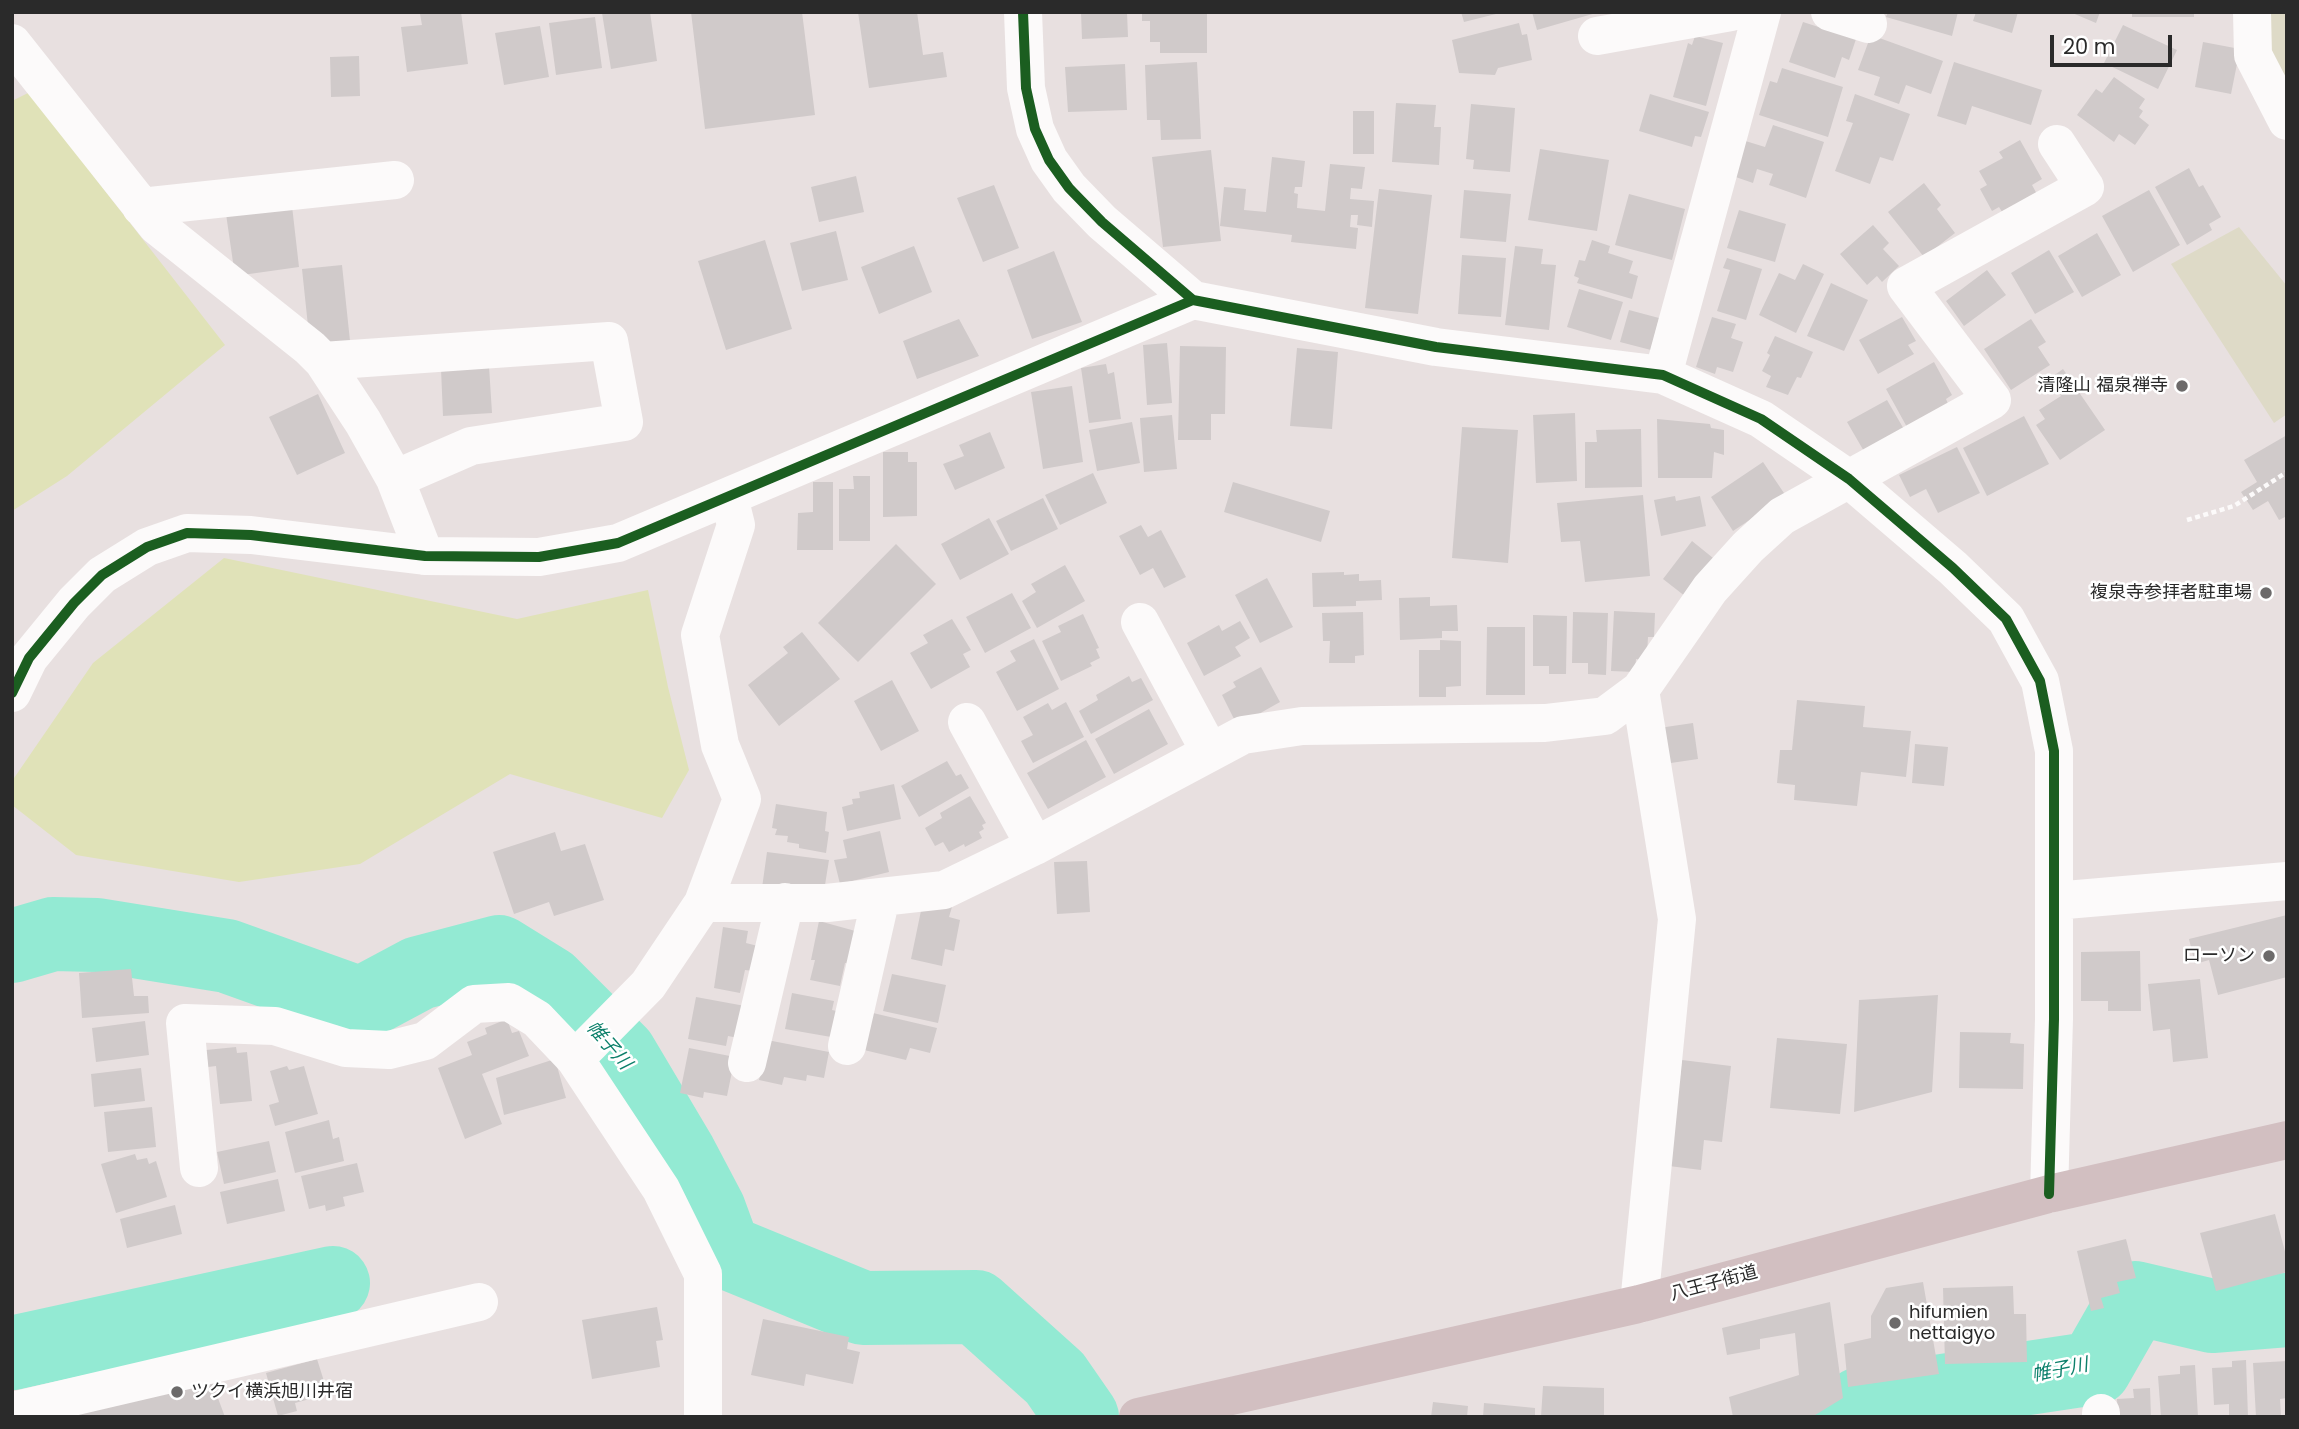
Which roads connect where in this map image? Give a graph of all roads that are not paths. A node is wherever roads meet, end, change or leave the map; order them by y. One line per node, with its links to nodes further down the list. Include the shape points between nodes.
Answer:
1 (1023, 12): 14 (street, via 1026,88 1035,129 1049,160 1102,222)
2 (1731, 12): 6 (street)
3 (1762, 12): 16 (street)
4 (1830, 12): 7 (street)
5 (2252, 12): 10 (street, via 2253,55)
6 (1636, 20): 8 (street)
7 (1868, 24)
8 (1597, 36)
9 (12, 43): 13 (street)
10 (2287, 121)
11 (2057, 144): 18 (street, via 2085,187 1906,286 1992,400)
12 (395, 180): 13 (street)
13 (141, 207): 15 (street, via 157,226)
14 (1193, 300): 16 (street, via 1436,347); 19 (street)
15 (323, 361): 17 (street); 17 (street, via 609,341 624,422 471,446)
16 (1663, 375): 18 (street, via 1761,419)
17 (395, 479): 20 (street)
18 (1849, 479): 22 (street, via 1782,516 1748,547 1710,589); 29 (street, via 2006,619 2040,681 2054,751)
19 (729, 497): 20 (street, via 618,543 539,557); 31 (street, via 736,525 700,635 720,745 742,799)
20 (425, 556): 23 (street, via 187,533 147,547 102,575 29,658)
21 (1139, 622): 25 (street)
22 (1640, 690): 25 (street, via 1605,716 1545,723 1302,726 1244,735); 39 (street, via 1677,919)
23 (12, 693)
24 (967, 722): 26 (street)
25 (1210, 752): 26 (street)
26 (1035, 846): 28 (street, via 944,890)
27 (2287, 881): 29 (street)
28 (881, 897): 30 (street); 32 (street)
29 (2054, 901): 37 (street)
30 (785, 902): 31 (street); 34 (street)
31 (703, 903): 33 (street, via 648,985)
32 (847, 1046)
33 (583, 1052): 36 (street, via 509,1002 474,1004 425,1041 389,1049 346,1048 275,1026 186,1023); 41 (street, via 703,1274)
34 (747, 1063)
35 (2287, 1140): 37 (highway, 八王子街道)
36 (199, 1168)
37 (2049, 1195): 39 (highway, 八王子街道)
38 (479, 1302): 40 (street)
39 (1639, 1304): 42 (highway, 八王子街道)
40 (12, 1411)
41 (703, 1417)
42 (1138, 1417)

